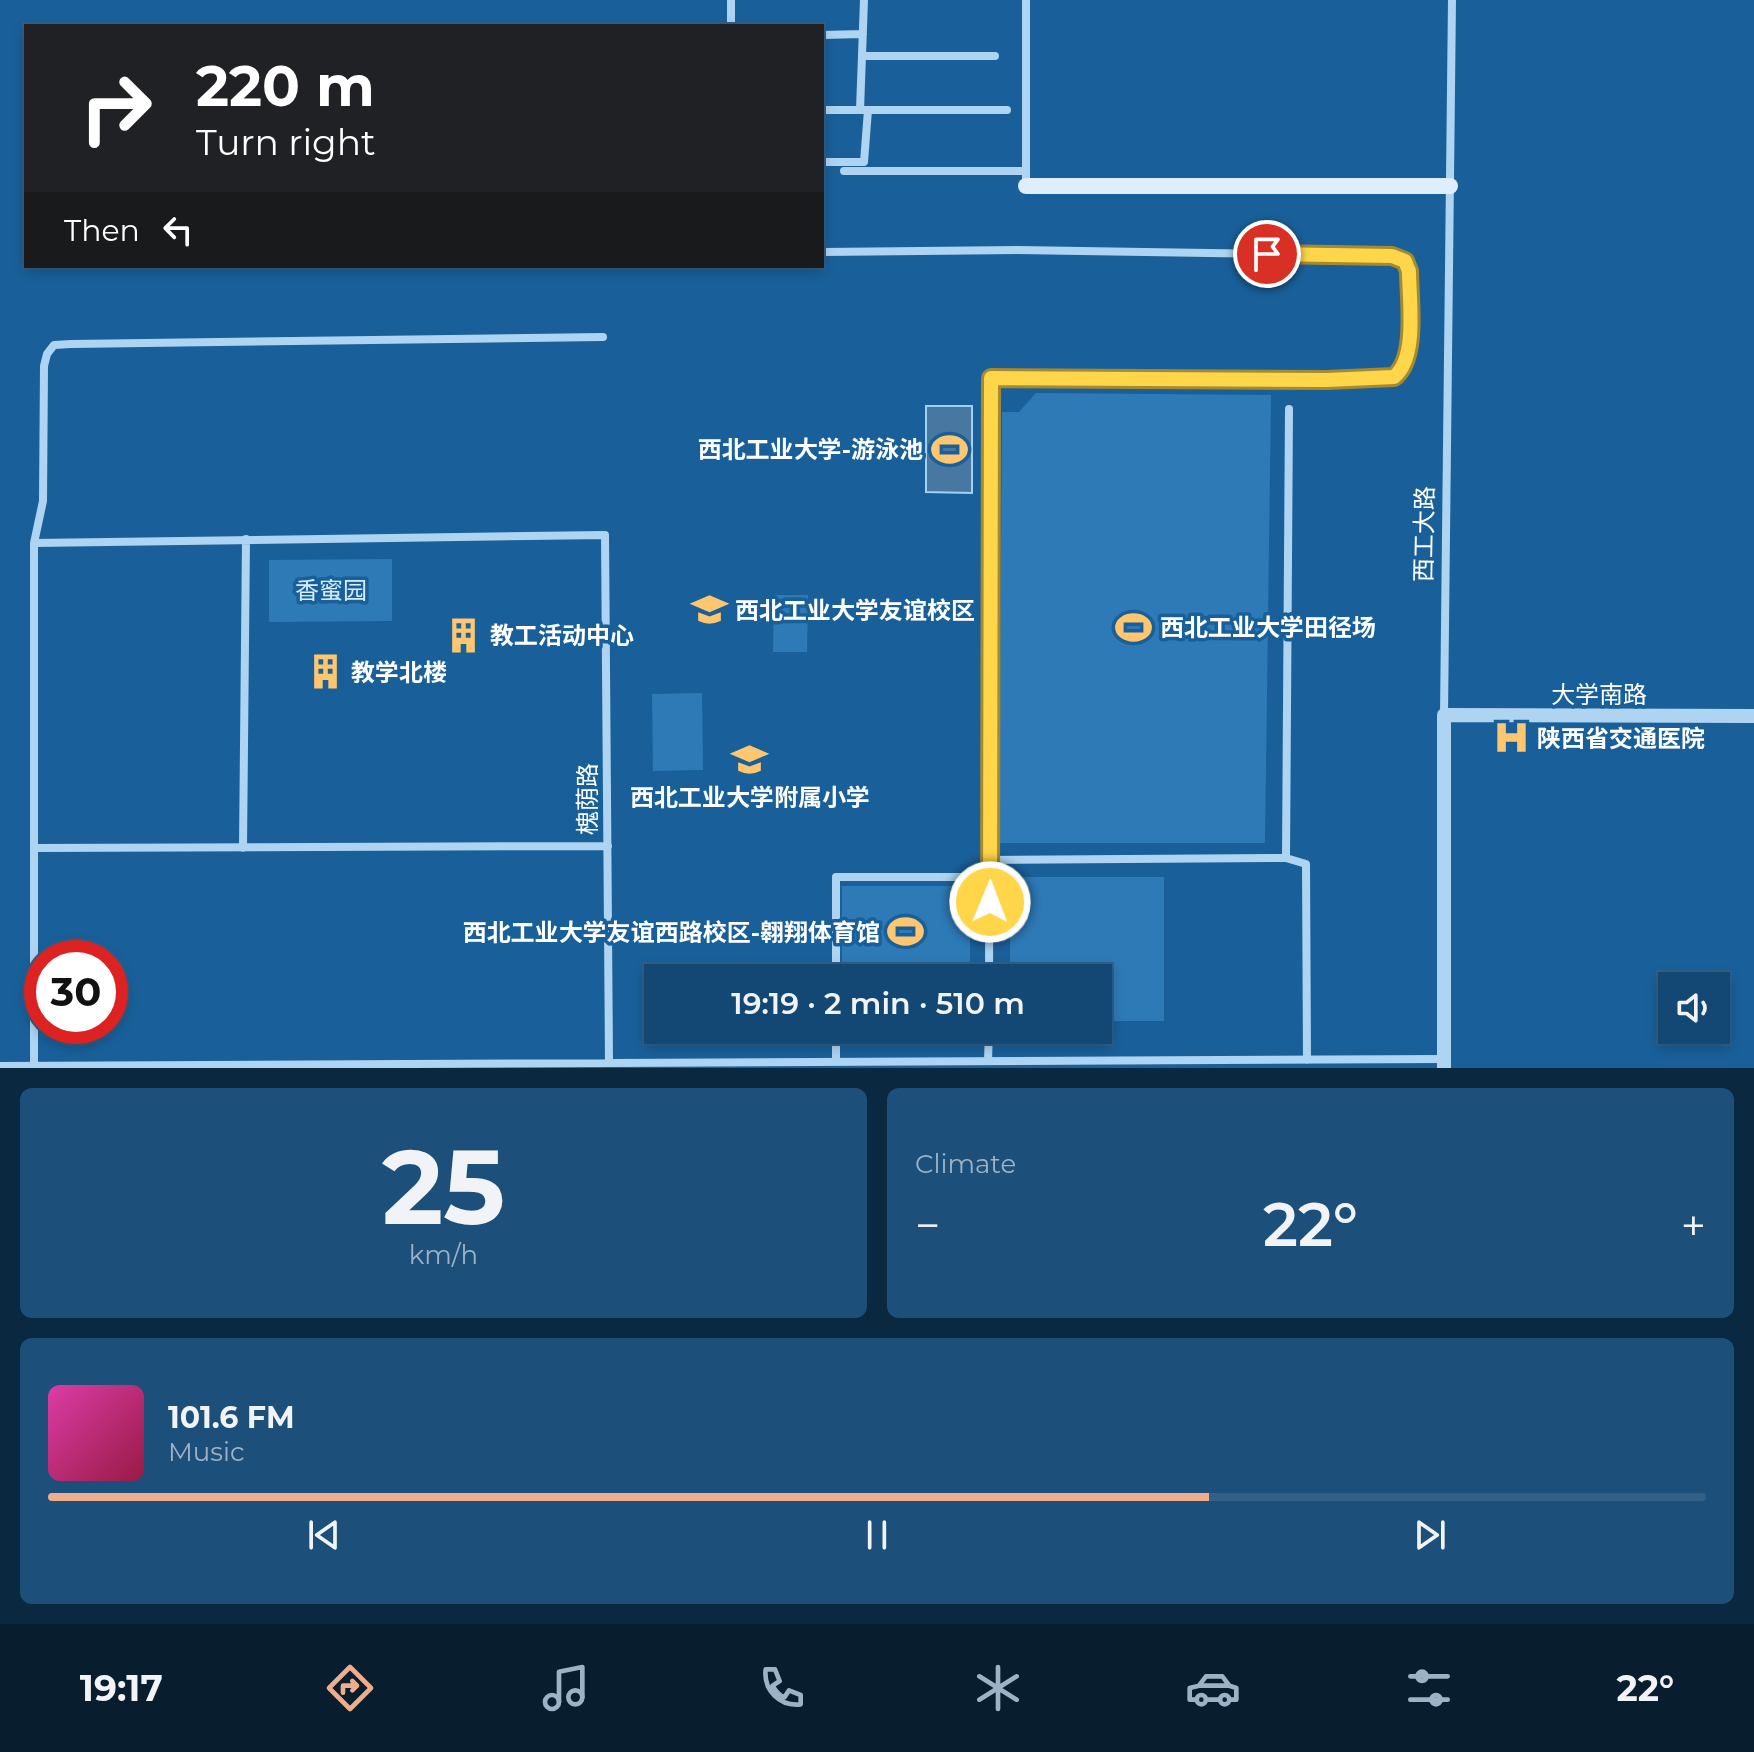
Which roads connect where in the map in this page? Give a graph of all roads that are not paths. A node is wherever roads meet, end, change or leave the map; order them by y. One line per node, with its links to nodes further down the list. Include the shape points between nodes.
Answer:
1 (731, 0): 5 (street)
2 (864, 0): 6 (street)
3 (1026, 0): 15 (street)
4 (1452, 0): 16 (street, 西工大路)
5 (731, 24)
6 (863, 34): 7 (street); 8 (street)
7 (824, 35)
8 (862, 56): 9 (street); 11 (street)
9 (995, 56)
10 (824, 110): 11 (street)
11 (864, 110): 12 (street); 13 (street, via 864,162)
12 (1007, 110)
13 (824, 162)
14 (844, 171): 15 (street)
15 (1026, 179): 16 (main road)
16 (1450, 186): 22 (street, 西工大路)
17 (824, 252): 28 (street, via 1392,256 1405,261 1409,271 1409,342 1401,371 1394,377 991,378)
18 (603, 337): 21 (street, via 54,345 44,366 43,501)
19 (1289, 409): 27 (street)
20 (246, 539): 21 (street); 24 (street, 槐荫路, via 605,535); 26 (street)
21 (34, 543): 25 (street)
22 (1444, 715): 23 (street, 大学南路); 40 (street, 西工大路)
23 (1754, 716)
24 (608, 846): 26 (street); 37 (street, 槐荫路)
25 (34, 848): 26 (street); 43 (street)
26 (243, 848)
27 (1286, 858): 28 (street); 34 (street, via 1306,864)
28 (991, 860): 29 (street)
29 (991, 877): 30 (street, via 836,877); 31 (street)
30 (836, 964)
31 (989, 964)
32 (836, 1044): 35 (street)
33 (989, 1044): 36 (street)
34 (1307, 1060): 38 (street); 39 (street)
35 (836, 1061): 36 (street); 41 (street)
36 (988, 1061): 38 (street)
37 (609, 1062): 41 (street); 44 (street)
38 (1184, 1064)
39 (1422, 1064): 40 (street)
40 (1444, 1064)
41 (722, 1065)
42 (0, 1066): 43 (street)
43 (34, 1066): 44 (street)
44 (239, 1066)

